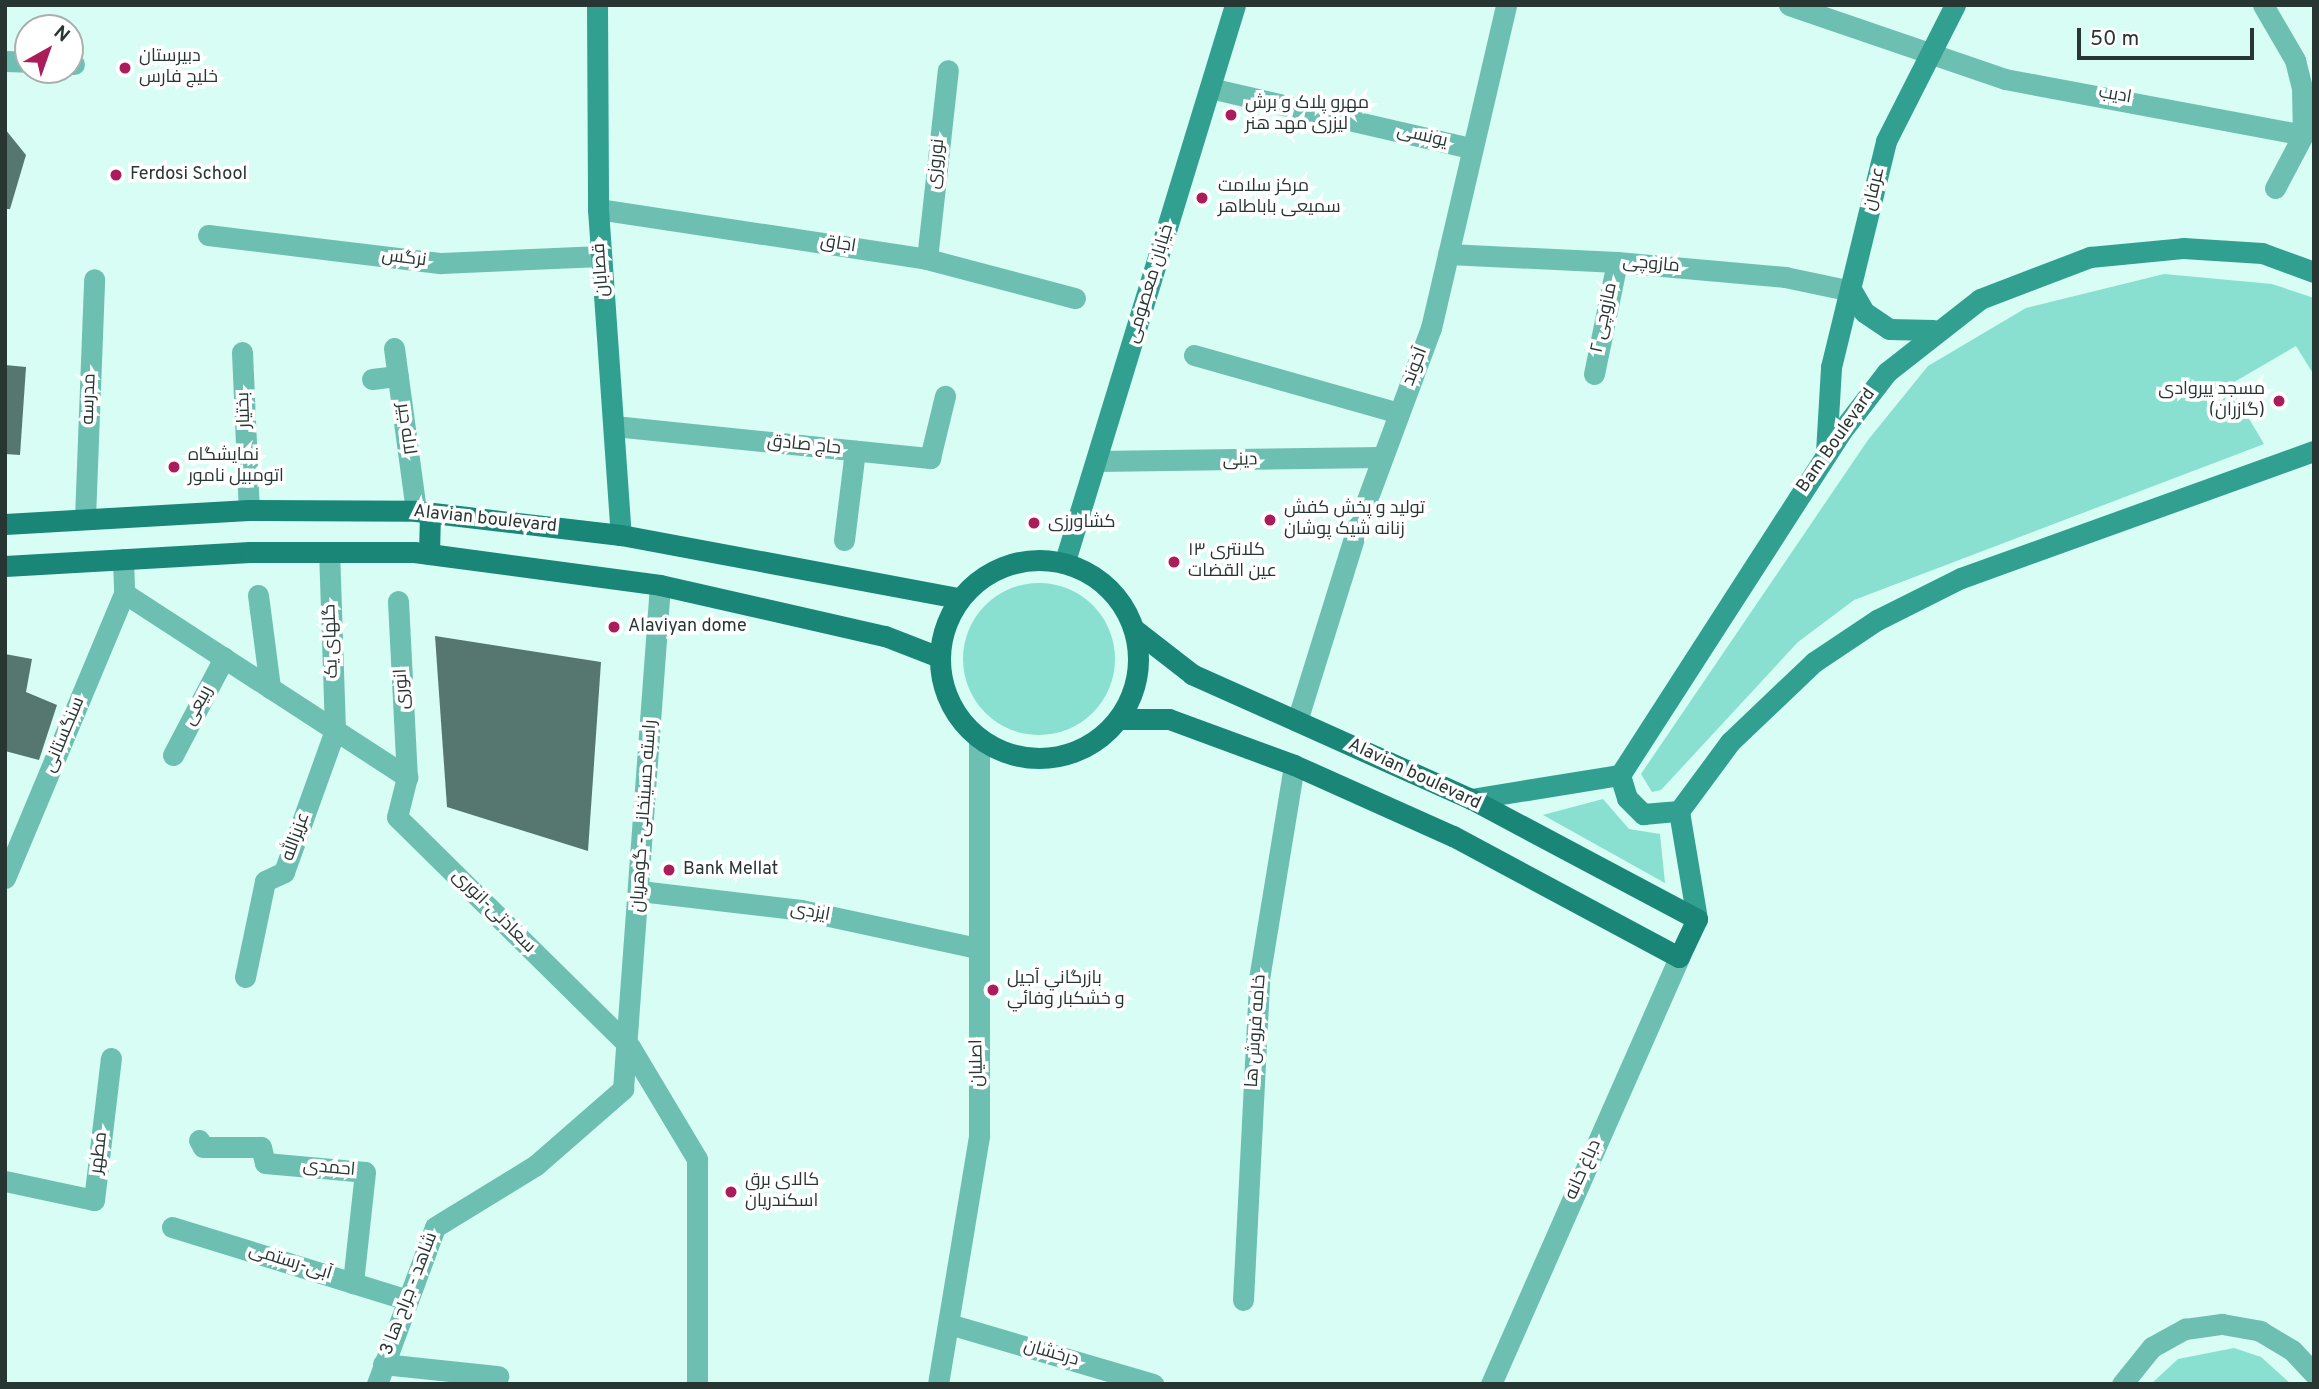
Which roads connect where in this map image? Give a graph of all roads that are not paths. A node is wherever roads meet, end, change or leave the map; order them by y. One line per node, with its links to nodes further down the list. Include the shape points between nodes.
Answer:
1 (597, 5): 14 (main road, قصابان)
2 (1235, 5): 9 (main road, خیابان معصومی)
3 (1506, 5): 12 (street, آخوند)
4 (1789, 5): 7 (street, ادیب)
5 (1955, 5): 7 (main road, عرفان)
6 (2263, 5): 10 (street)
7 (1930, 52): 11 (street, ادیب, via 2005,79); 22 (main road, عرفان, via 1886,141)
8 (948, 70): 18 (street, نوروزی)
9 (1210, 88): 12 (street, یونسی); 38 (main road, خیابان معصومی)
10 (2308, 89): 11 (street)
11 (2303, 135): 13 (street)
12 (1470, 148): 16 (street, آخوند)
13 (2275, 188)
14 (598, 208): 17 (main road, قصابان); 18 (street, اجاق)
15 (208, 235): 17 (street, نرگس, via 441,264)
16 (1448, 254): 19 (street, مازوچی); 32 (street, آخوند, via 1432,328)
17 (601, 256): 33 (main road, قصابان)
18 (927, 259): 23 (street, اجاق)
19 (1617, 262): 22 (street, مازوچی, via 1785,277); 28 (street, مازوچی ۲)
20 (2314, 272): 24 (main road, Bam Boulevard, via 2262,253 2183,248 2090,257 1980,299)
21 (94, 279): 41 (street, مدرسه)
22 (1852, 291): 24 (main road, via 1864,312 1889,329); 36 (main road, عرفان, via 1831,368)
23 (1075, 298)
24 (1933, 330): 36 (main road, Bam Boulevard, via 1887,372)
25 (394, 348): 29 (street, لاله جیر)
26 (242, 352): 39 (street, بختیار)
27 (1194, 355): 32 (street)
28 (1594, 374)
29 (398, 376): 30 (street); 40 (street, لاله جیر)
30 (372, 379)
31 (945, 396): 34 (street, حاج صادق, via 930,458)
32 (1399, 413): 37 (street, آخوند)
33 (614, 426): 34 (street, حاج صادق); 43 (main road, قصابان)
34 (855, 451): 44 (street)
35 (2314, 452): 68 (main road, via 1961,578 1877,620 1772,697)
36 (1826, 453): 65 (main road, Bam Boulevard)
37 (1381, 457): 38 (street, دینی); 60 (street, آخوند)
38 (1098, 461): 48 (main road, خیابان معصومی)
39 (249, 510): 40 (main road, Alavian boulevard); 41 (main road, Alavian boulevard)
40 (423, 512): 43 (main road, Alavian boulevard); 46 (main road)
41 (85, 518): 42 (main road, Alavian boulevard)
42 (5, 524)
43 (621, 535): 53 (main road, Alavian boulevard)
44 (844, 540)
45 (329, 552): 46 (main road); 47 (main road); 61 (street, گلهای یک)
46 (429, 554): 50 (main road)
47 (123, 559): 49 (main road); 51 (street)
48 (1066, 561): 53 (main road, via 1009,563); 55 (main road, via 1098,579)
49 (5, 566)
50 (660, 584): 56 (main road, via 885,636); 70 (street, راسته حسینخانی- گوهریان)
51 (124, 593): 57 (street); 69 (street, سنگستانی)
52 (258, 595): 58 (street)
53 (959, 598): 56 (main road, via 944,626)
54 (398, 601): 66 (street, انوری)
55 (1134, 629): 59 (main road, via 1139,660 1133,691); 60 (main road, Alavian boulevard, via 1192,674)
56 (939, 657): 62 (main road, via 943,688)
57 (224, 658): 58 (street); 63 (street, ربیعی)
58 (270, 688): 61 (street)
59 (1119, 719): 62 (main road, via 1068,754 1006,753); 64 (main road, via 1169,719)
60 (1297, 722): 67 (main road, Alavian boulevard)
61 (335, 730): 66 (street); 74 (street, عزیزالله, via 284,872 265,881)
62 (979, 738): 72 (street, اصلیان, via 983,921)
63 (173, 754)
64 (1294, 765): 73 (main road, via 1453,835); 82 (street, خامه فروش ها, via 1259,979)
65 (1620, 775): 67 (main road); 68 (main road, via 1627,798 1643,814)
66 (407, 777): 75 (street, سعادتی-انوری, via 397,817)
67 (1471, 799): 71 (main road, Alavian boulevard)
68 (1679, 811): 71 (main road)
69 (5, 878)
70 (640, 891): 72 (street, ایزدی, via 801,910); 75 (street, راسته حسینخانی- گوهریان)
71 (1697, 919): 73 (main road)
72 (977, 948): 83 (street, اصلیان, via 979,1135)
73 (1679, 957): 90 (street, دباغ خانه)
74 (245, 977)
75 (631, 1047): 81 (street, شاهد - جراح ها 3, via 623,1089 536,1165 436,1227); 87 (street, سعادتی-انوری, via 697,1159)
76 (111, 1058): 78 (street, مطهر, via 94,1200)
77 (199, 1140): 80 (street, احمدی, via 203,1147 261,1147 265,1163 365,1172)
78 (5, 1181)
79 (172, 1227): 80 (street, آبی-رستمی)
80 (353, 1283): 81 (street, آبی-رستمی)
81 (408, 1300): 84 (street, شاهد - جراح ها 3)
82 (1243, 1300)
83 (949, 1324): 88 (street, اصلیان); 89 (street, درخشان)
84 (380, 1374): 86 (street)
85 (2314, 1374): 91 (street, via 2292,1350 2260,1331 2222,1324 2185,1329 2152,1347)
86 (498, 1376)
87 (697, 1384)
88 (938, 1384)
89 (1153, 1384)
90 (1491, 1384)
91 (2122, 1384)

